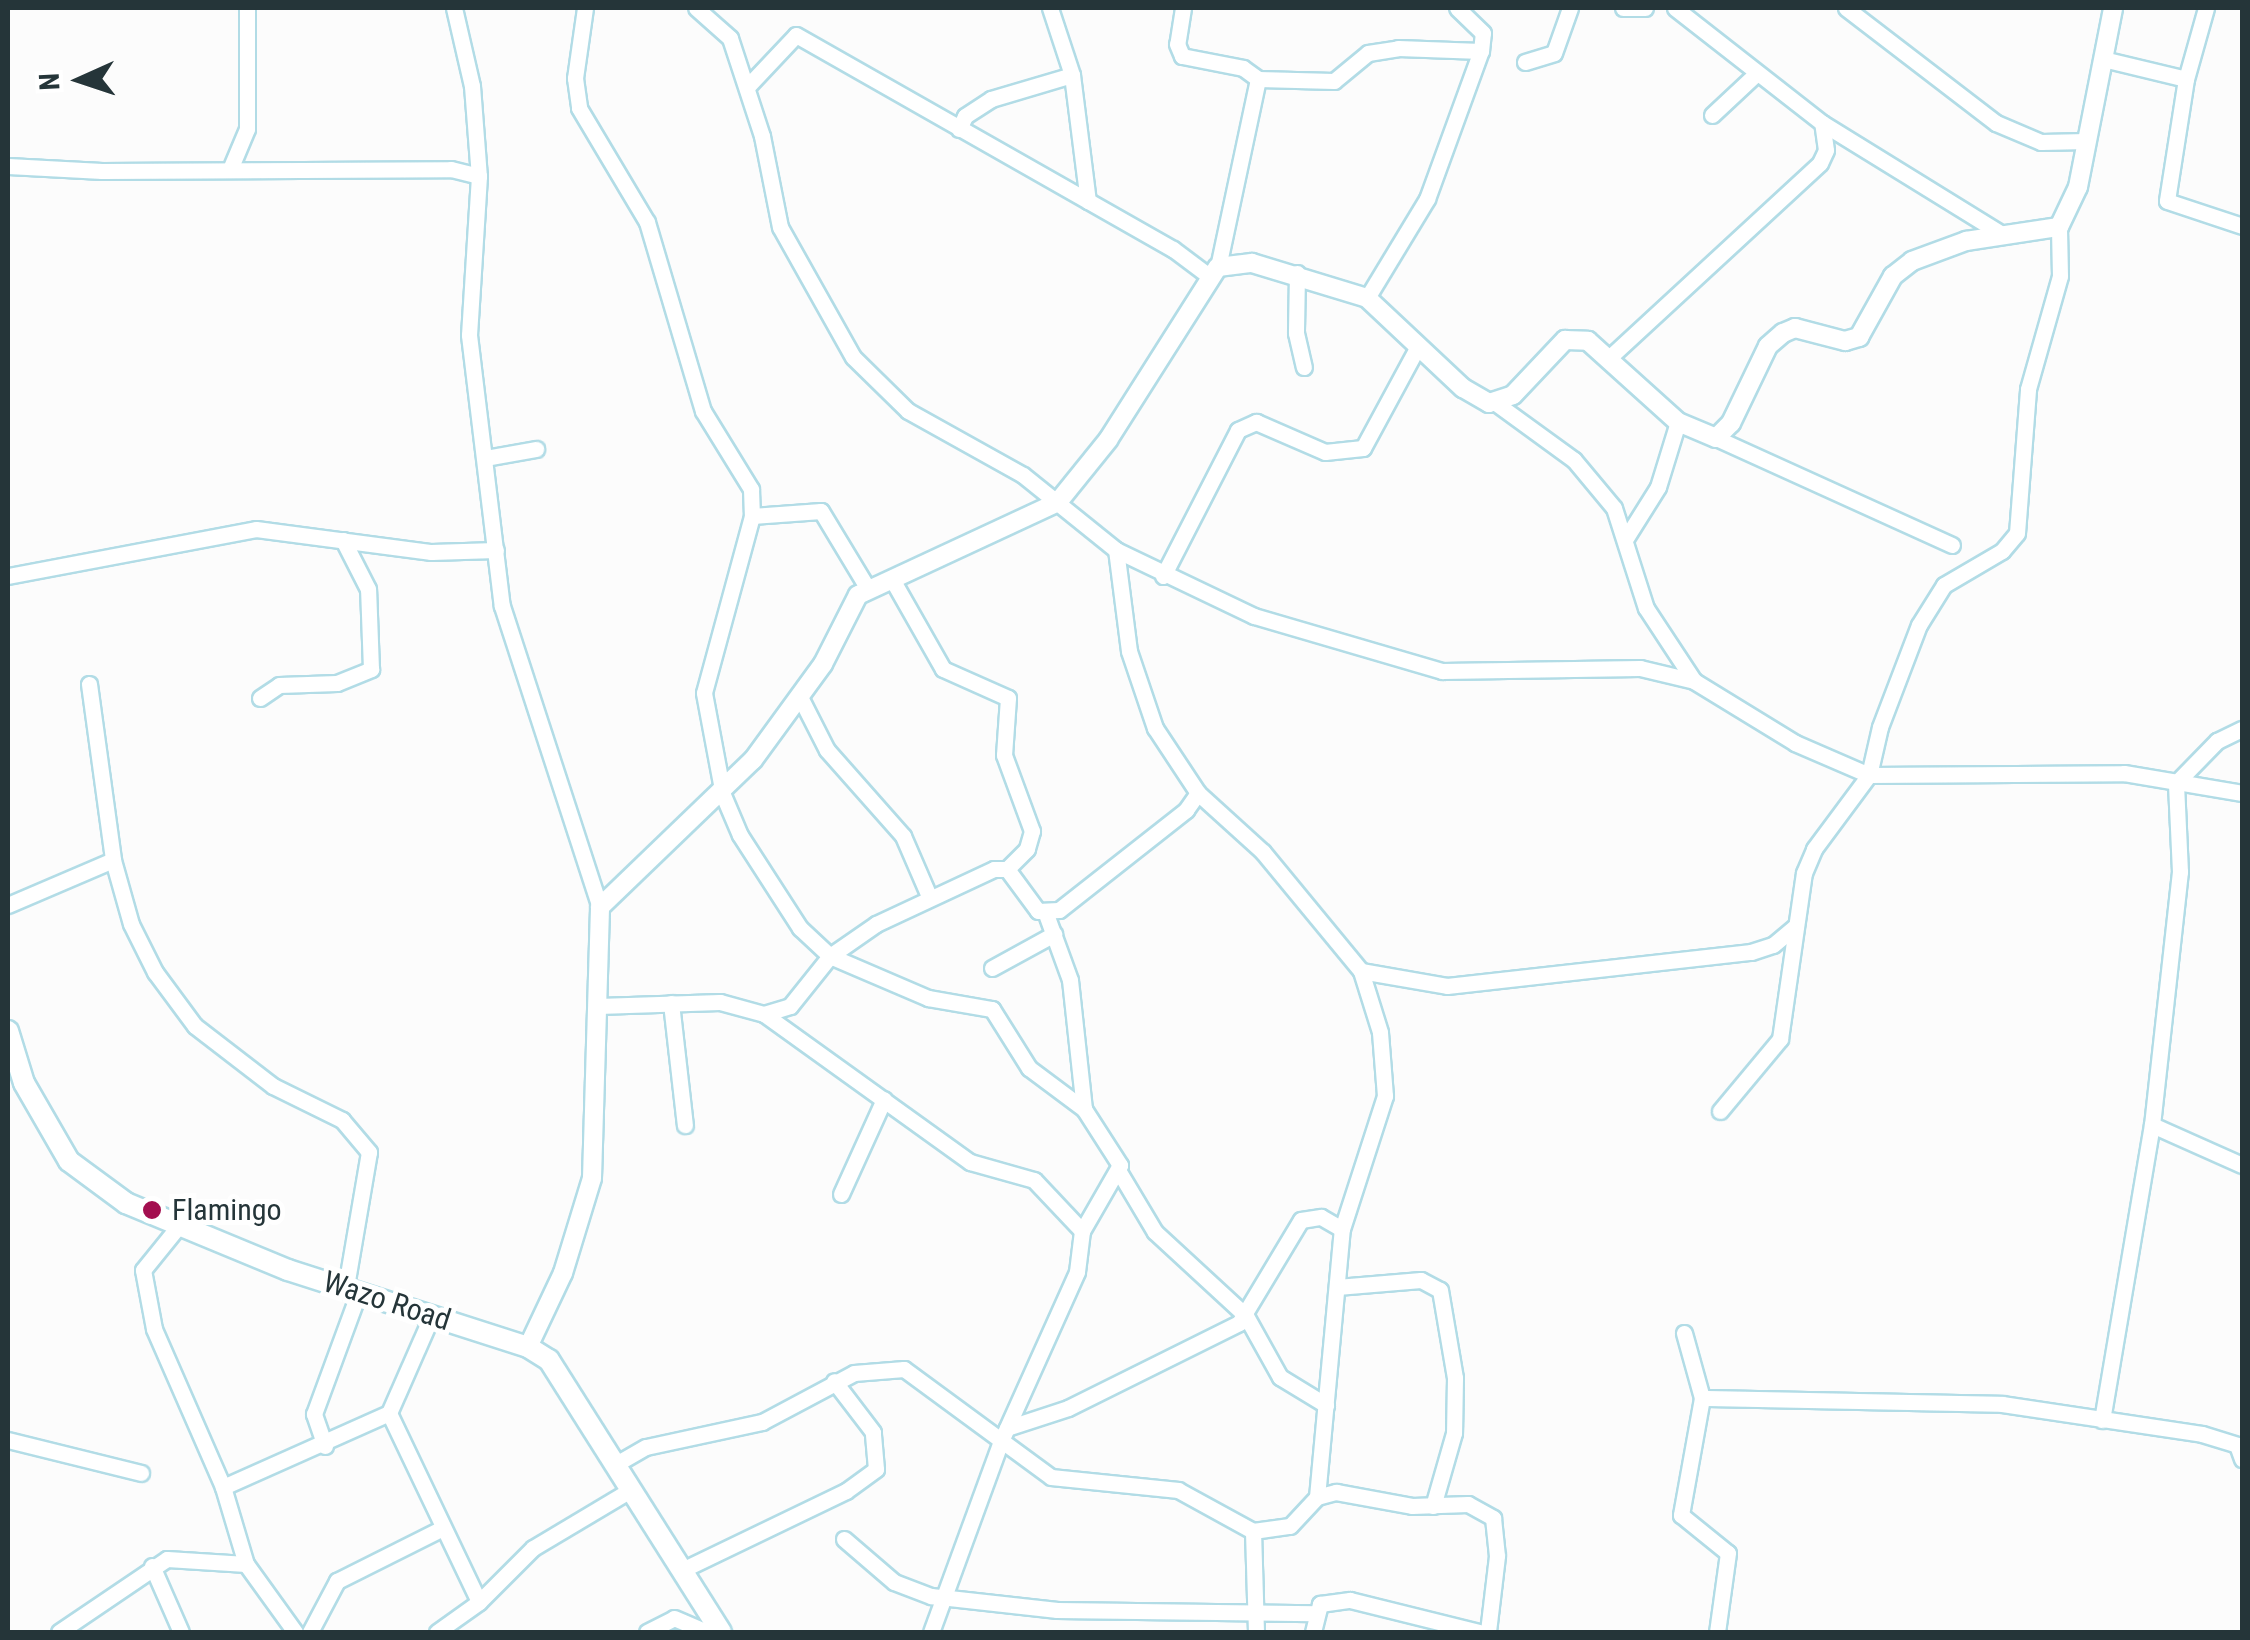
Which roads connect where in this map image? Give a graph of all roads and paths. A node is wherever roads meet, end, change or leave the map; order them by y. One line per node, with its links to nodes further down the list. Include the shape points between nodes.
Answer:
1 (247, 8): 28 (street, via 247,129)
2 (454, 8): 29 (street, via 472,86)
3 (585, 8): 46 (street, via 575,78 579,108 647,222 677,308 690,376 703,411 742,466)
4 (696, 8): 22 (street, via 730,38)
5 (1050, 8): 19 (street)
6 (1184, 8): 20 (street, via 1177,44 1182,56 1243,68)
7 (1457, 8): 15 (street, via 1483,33)
8 (1570, 8): 17 (street, via 1554,53)
9 (1622, 8): 10 (street)
10 (1644, 8)
11 (1675, 8): 18 (street)
12 (1846, 8): 26 (street, via 1996,124 2040,142)
13 (2113, 8): 16 (street)
14 (2206, 8): 21 (street)
15 (1482, 51): 20 (street, via 1398,48 1368,53 1334,81); 36 (street, via 1427,199)
16 (2103, 59): 21 (street); 26 (street)
17 (1525, 62)
18 (1756, 74): 23 (street); 24 (street)
19 (1072, 75): 25 (street, via 991,99); 30 (street)
20 (1258, 79): 34 (street)
21 (2186, 79): 31 (street, via 2167,201)
22 (747, 87): 25 (street, via 796,35); 45 (street, via 780,228 854,358 908,411)
23 (1712, 115)
24 (1822, 123): 33 (street); 38 (street, via 1826,150 1820,163)
25 (959, 128): 30 (street)
26 (2087, 141): 32 (street, via 2078,188)
27 (8, 166): 28 (street)
28 (230, 167): 29 (street, via 452,169)
29 (479, 176): 44 (street, via 469,335)
30 (1088, 202): 34 (street)
31 (2242, 226)
32 (2059, 228): 33 (street); 61 (street, via 2060,276 2028,389 2017,532 1932,602 1890,699)
33 (2003, 235): 42 (street, via 1912,261 1894,276 1859,337 1845,341 1796,328 1783,333 1768,346 1731,423)
34 (1214, 272): 35 (street, via 1252,263); 45 (street, via 1108,440)
35 (1297, 274): 36 (street); 39 (street, via 1296,332)
36 (1368, 298): 37 (street)
37 (1417, 348): 40 (street, via 1462,388); 53 (street, via 1363,448 1325,452 1256,422 1238,430)
38 (1611, 356): 40 (street, via 1588,341 1566,340); 41 (street)
39 (1304, 367)
40 (1497, 404): 47 (street, via 1574,460 1614,508)
41 (1678, 422): 42 (street); 47 (street, via 1658,488)
42 (1716, 438): 49 (street)
43 (536, 449): 44 (street)
44 (486, 458): 50 (street)
45 (1058, 502): 51 (street); 54 (street)
46 (752, 516): 55 (street, via 821,512); 65 (street, via 704,693)
47 (1626, 538): 56 (street, via 1646,608)
48 (342, 540): 50 (street, via 430,552); 52 (street, via 256,529 222,532); 58 (street, via 368,590 371,669 337,682 279,685)
49 (1952, 544)
50 (496, 550): 70 (street, via 509,641)
51 (1116, 550): 53 (street); 63 (street, via 1142,694)
52 (8, 576)
53 (1163, 576): 56 (street, via 1254,616 1442,671 1640,668)
54 (892, 581): 55 (street); 67 (street, via 943,669 1008,698 1004,755 1032,831 1027,849)
55 (868, 589): 59 (street, via 850,604)
56 (1694, 681): 61 (street, via 1795,743)
57 (89, 684): 66 (street)
58 (260, 698)
59 (801, 698): 65 (street); 68 (street, via 827,750 903,836)
60 (2242, 729): 62 (street, via 2216,741)
61 (1869, 775): 62 (street, via 2124,773); 72 (street, via 1814,849)
62 (2176, 783): 64 (street); 86 (street, via 2183,827 2180,872)
63 (1198, 793): 71 (street, via 1085,893); 76 (street, via 1264,852)
64 (2242, 793)
65 (723, 795): 70 (street); 74 (street, via 757,867 800,928)
66 (113, 860): 69 (street); 94 (street, via 144,953 194,1026 272,1086 313,1102 361,1137 369,1152)
67 (1007, 869): 68 (street); 71 (street, via 1026,900)
68 (929, 896): 74 (street)
69 (8, 905)
70 (600, 907): 78 (street)
71 (1046, 914): 73 (street)
72 (1796, 926): 76 (street, via 1774,945 1751,952 1447,986); 84 (street, via 1780,1039)
73 (1054, 934): 75 (street); 83 (street, via 1076,1012)
74 (830, 956): 79 (street, via 802,996); 83 (street, via 928,998 992,1009 1029,1068)
75 (992, 968)
76 (1361, 971): 91 (street, via 1380,1032 1385,1096)
77 (671, 1003): 78 (street); 79 (street, via 741,1004); 85 (street)
78 (598, 1006): 98 (street, via 596,1141 585,1213)
79 (764, 1014): 82 (street)
80 (8, 1031): 81 (main road, Wazo Road)
81 (16, 1088): 90 (main road, Wazo Road, via 69,1161 126,1204)
82 (884, 1098): 89 (street); 92 (street, via 990,1172 1034,1180)
83 (1084, 1108): 88 (street, via 1119,1158)
84 (1720, 1112)
85 (685, 1125)
86 (2152, 1125): 87 (street); 103 (street)
87 (2242, 1165)
88 (1118, 1170): 92 (street); 96 (street, via 1155,1232)
89 (841, 1194)
90 (178, 1228): 94 (main road, Wazo Road); 111 (street, via 148,1261 142,1280 154,1329)
91 (1342, 1229): 93 (street); 96 (street, via 1321,1217 1301,1220)
92 (1082, 1232): 104 (street, via 1078,1272)
93 (1337, 1287): 101 (street); 115 (street, via 1421,1280 1440,1290 1455,1378 1454,1432)
94 (353, 1290): 95 (main road, Wazo Road); 106 (street, via 314,1414)
95 (432, 1315): 98 (main road, Wazo Road); 102 (street)
96 (1246, 1324): 101 (street, via 1280,1378); 104 (street)
97 (1684, 1333): 100 (street)
98 (528, 1348): 108 (main road, Wazo Road, via 562,1377)
99 (834, 1381): 104 (street, via 870,1369 904,1369); 108 (street, via 762,1422 646,1446); 121 (street, via 873,1432 876,1469 846,1492)
100 (1702, 1398): 103 (street, via 1956,1402); 142 (street, via 1681,1515 1728,1553)
101 (1326, 1406): 110 (street)
102 (389, 1412): 106 (street); 116 (street)
103 (2102, 1420): 107 (street)
104 (1004, 1435): 117 (street, via 1060,1480 1178,1490); 122 (street)
105 (8, 1440): 109 (street)
106 (326, 1446): 111 (street)
107 (2241, 1449)
108 (616, 1464): 112 (main road, Wazo Road)
109 (141, 1474)
110 (1320, 1475): 113 (street); 114 (street)
111 (223, 1487): 119 (street)
112 (632, 1489): 121 (main road, Wazo Road); 123 (street, via 532,1548)
113 (1336, 1492): 114 (street); 115 (street)
114 (1317, 1497): 117 (street, via 1300,1521 1278,1532)
115 (1433, 1506): 141 (street, via 1472,1505 1495,1523)
116 (442, 1530): 123 (street); 132 (street, via 338,1581)
117 (1253, 1531): 124 (street)
118 (844, 1539): 122 (street, via 894,1582)
119 (246, 1564): 120 (street, via 188,1556); 131 (street)
120 (152, 1566): 126 (street); 130 (street)
121 (682, 1570): 136 (main road, Wazo Road)
122 (945, 1598): 124 (street, via 1058,1610); 137 (street)
123 (479, 1602): 133 (street)
124 (1255, 1610): 125 (street); 138 (street)
125 (1315, 1614): 127 (street, via 1329,1601 1363,1600); 139 (street)
126 (86, 1616): 128 (street); 129 (street)
127 (1445, 1627): 140 (street)
128 (60, 1632)
129 (94, 1632)
130 (181, 1632)
131 (294, 1632)
132 (310, 1632)
133 (437, 1632)
134 (647, 1632): 135 (street, via 674,1618)
135 (707, 1632)
136 (721, 1632)
137 (932, 1632)
138 (1256, 1632)
139 (1314, 1632)
140 (1479, 1632)
141 (1488, 1632)
142 (1717, 1632)

